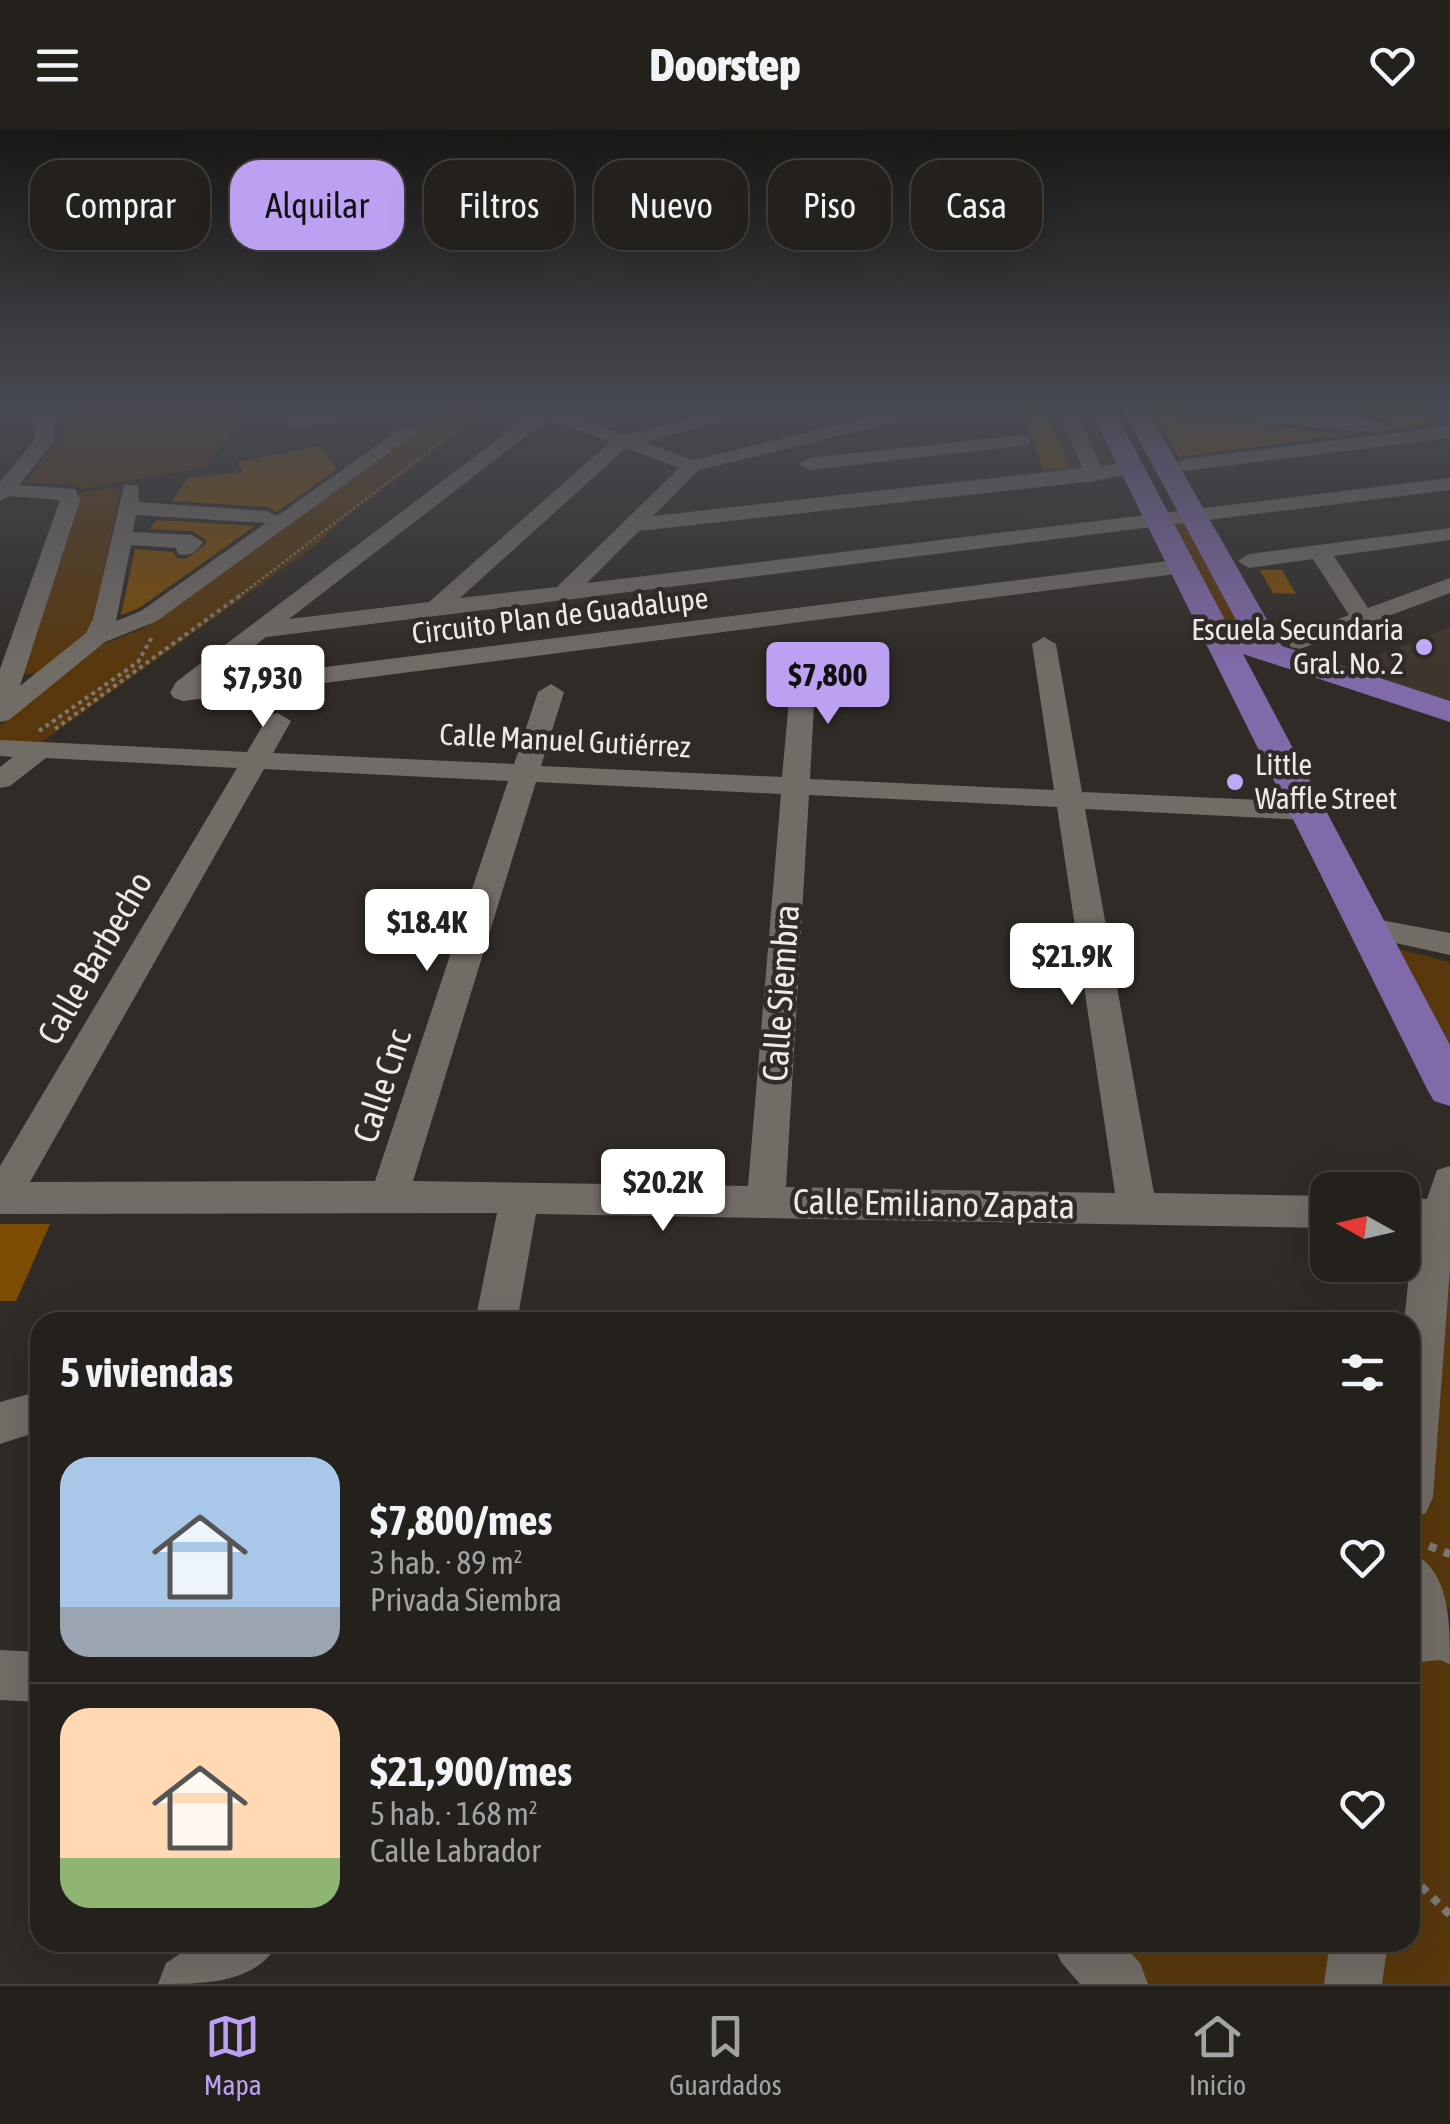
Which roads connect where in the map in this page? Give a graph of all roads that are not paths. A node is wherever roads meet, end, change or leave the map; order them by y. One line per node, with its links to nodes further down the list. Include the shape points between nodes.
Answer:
1 (68, 495): 38 (street)
2 (320, 495): 33 (street, via 149,616)
3 (441, 495): 29 (street, Circuito Plan de Guadalupe)
4 (552, 495): 28 (street)
5 (663, 495): 12 (street)
6 (830, 495): 13 (street)
7 (914, 495): 13 (street)
8 (1146, 495): 15 (main road)
9 (1183, 495): 14 (main road)
10 (1309, 495): 14 (street)
11 (1346, 495): 14 (street)
12 (660, 498): 17 (street, via 666,512); 18 (street)
13 (836, 503): 23 (street)
14 (1192, 510): 15 (street); 35 (main road)
15 (1156, 514): 23 (street); 25 (main road)
16 (267, 516): 20 (street, via 130,498)
17 (695, 518): 18 (street); 23 (street)
18 (632, 525): 26 (street)
19 (1450, 534): 22 (street)
20 (123, 538): 21 (street, via 192,542); 33 (street)
21 (186, 549)
22 (1320, 552): 24 (street); 30 (street)
23 (796, 560): 25 (street, Circuito Plan de Guadalupe); 26 (street); 31 (street, Circuito Plan de Guadalupe, via 183,693)
24 (1249, 561)
25 (1184, 566): 32 (main road)
26 (572, 585): 28 (street)
27 (1450, 585): 30 (street)
28 (429, 603): 29 (street); 31 (street)
29 (281, 614): 31 (street, Circuito Plan de Guadalupe)
30 (1363, 618): 35 (street)
31 (260, 630)
32 (1219, 637): 35 (main road); 48 (main road)
33 (96, 638): 38 (street)
34 (1044, 644): 47 (street)
35 (1284, 647): 39 (main road)
36 (804, 666): 46 (street, Calle Siembra)
37 (551, 692): 44 (street, Calle Cnc)
38 (0, 710)
39 (1450, 712)
40 (278, 721): 43 (street, Calle Barbecho)
41 (0, 748): 42 (street, Calle Manuel Gutiérrez)
42 (35, 748): 43 (street, Calle Manuel Gutiérrez); 45 (street)
43 (257, 758): 44 (street, Calle Manuel Gutiérrez); 53 (street, Calle Barbecho)
44 (525, 772): 46 (street, Calle Manuel Gutiérrez); 52 (street, Calle Cnc)
45 (0, 780)
46 (796, 784): 47 (street, Calle Manuel Gutiérrez); 55 (street, Calle Siembra)
47 (1069, 798): 48 (street, Calle Manuel Gutiérrez); 57 (street)
48 (1308, 811): 49 (main road)
49 (1366, 926): 50 (street); 51 (main road)
50 (1450, 944)
51 (1450, 1089)
52 (389, 1196): 53 (street, Calle Emiliano Zapata); 54 (street, Calle Emiliano Zapata)
53 (1, 1198)
54 (519, 1198): 55 (street, Calle Emiliano Zapata); 59 (street)
55 (766, 1201): 57 (street, Calle Emiliano Zapata)
56 (1431, 1204): 60 (street)
57 (1137, 1208): 58 (street, Calle Emiliano Zapata)
58 (1310, 1212)
59 (498, 1312)
60 (1420, 1382)
61 (30, 1414): 62 (street)
62 (0, 1424)
63 (1420, 1590): 64 (street)
64 (1450, 1621)
65 (1420, 1637): 66 (street)
66 (1450, 1638)
67 (0, 1675): 68 (street)
68 (30, 1676)
69 (235, 1952): 72 (street)
70 (1090, 1952): 73 (street)
71 (1358, 1952): 74 (street)
72 (187, 1984)
73 (1120, 1984)
74 (1353, 1984)

